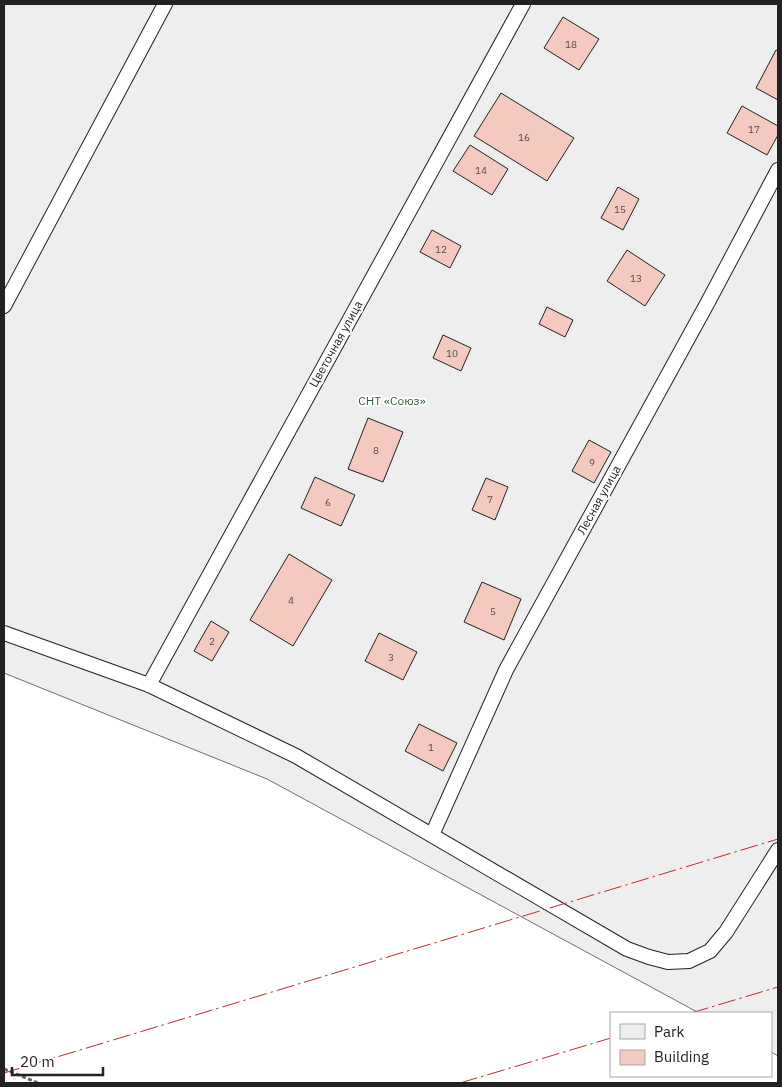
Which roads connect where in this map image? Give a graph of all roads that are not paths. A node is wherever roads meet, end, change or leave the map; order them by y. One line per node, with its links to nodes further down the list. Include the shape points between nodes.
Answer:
1 (165, 4): 4 (lane)
2 (523, 4): 6 (lane, Цветочная улица)
3 (778, 170): 7 (lane, Лесная улица, via 506,670)
4 (4, 306)
5 (4, 633): 6 (lane)
6 (149, 685): 7 (lane, via 296,756)
7 (432, 835): 8 (lane, via 627,949 668,962 689,961 710,951 726,932)
8 (778, 850)

